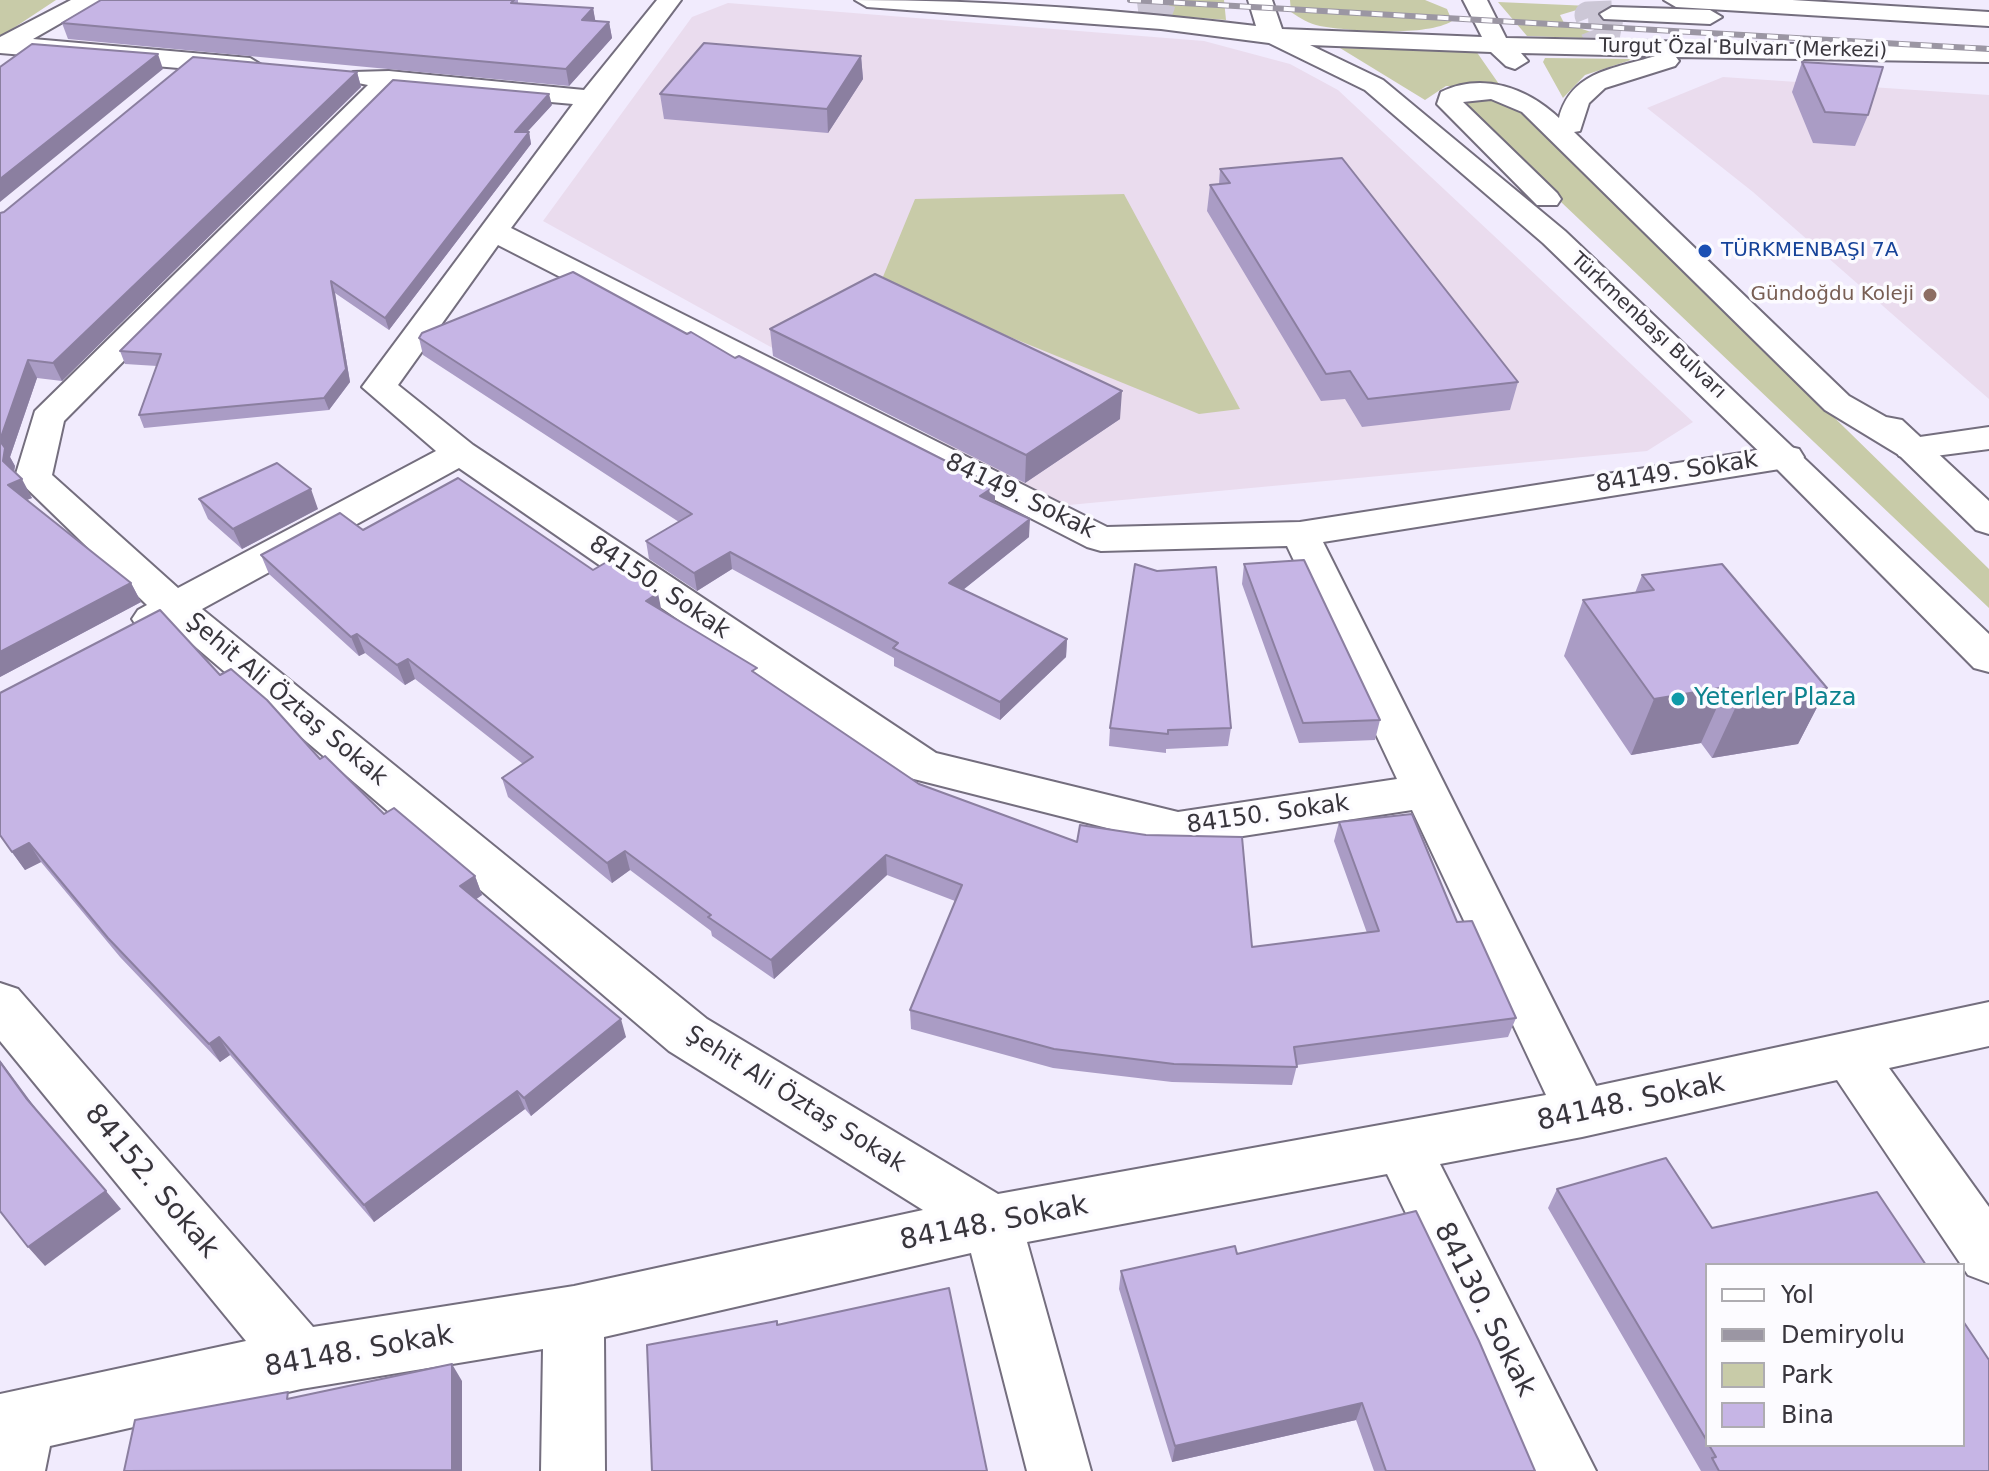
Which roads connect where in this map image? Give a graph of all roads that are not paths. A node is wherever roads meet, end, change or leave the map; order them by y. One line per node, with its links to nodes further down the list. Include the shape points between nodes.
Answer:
1 (89, 0): 13 (street)
2 (669, 0): 21 (street, 84150. Sokak)
3 (867, 0): 11 (street, Turgut Özal Bulvarı (Merkezi))
4 (987, 0): 9 (street)
5 (1260, 0): 11 (street)
6 (1475, 0): 12 (street)
7 (1676, 0): 8 (street, Turgut Özal Bulvarı (Merkezi))
8 (1822, 5): 10 (street, Turgut Özal Bulvarı (Merkezi)); 14 (street, via 1755,19 1617,25)
9 (1138, 10)
10 (1989, 19)
11 (1275, 36): 12 (street, Turgut Özal Bulvarı (Merkezi)); 24 (street, Türkmenbaşı Bulvarı, via 1374,85)
12 (1498, 45): 14 (street, Turgut Özal Bulvarı (Merkezi)); 22 (street, via 1535,79)
13 (2, 46): 16 (street)
14 (1894, 51): 15 (street, Turgut Özal Bulvarı (Merkezi)); 22 (street, via 1669,60 1596,83 1577,100)
15 (1989, 55)
16 (193, 61): 17 (street); 20 (street)
17 (269, 68)
18 (344, 75): 19 (street)
19 (389, 79): 21 (street); 31 (street, Şehit Ali Öztaş Sokak, via 47,418 33,477)
20 (169, 81)
21 (591, 98): 23 (street, 84150. Sokak)
22 (1571, 125): 26 (street)
23 (494, 231): 27 (street, 84150. Sokak, via 379,387); 30 (street, 84149. Sokak, via 1101,539)
24 (1554, 237): 26 (street, via 1547,197 1450,104 1450,98 1504,92 1531,106 1837,403); 28 (street, Türkmenbaşı Bulvarı)
25 (1989, 438): 26 (street)
26 (1912, 448): 29 (street)
27 (460, 453): 31 (street); 34 (street, 84150. Sokak, via 922,766 1178,829)
28 (1786, 457): 30 (street, 84149. Sokak); 33 (street, Türkmenbaşı Bulvarı)
29 (1989, 522)
30 (1300, 534): 34 (street)
31 (175, 608): 32 (street); 40 (street, Şehit Ali Öztaş Sokak, via 688,1035)
32 (121, 635)
33 (1989, 658)
34 (1423, 792): 38 (street)
35 (0, 1004): 43 (street, 84152. Sokak)
36 (1989, 1024): 37 (street, 84148. Sokak)
37 (1851, 1057): 38 (street, 84148. Sokak); 41 (street)
38 (1582, 1113): 39 (street, 84148. Sokak)
39 (1403, 1149): 40 (street, 84148. Sokak); 47 (street, 84130. Sokak)
40 (992, 1222): 42 (street, 84148. Sokak); 46 (street)
41 (1989, 1255)
42 (574, 1315): 43 (street, 84148. Sokak); 45 (street)
43 (301, 1359): 44 (street, 84148. Sokak)
44 (12, 1440)
45 (573, 1471)
46 (1059, 1471)
47 (1564, 1471)

